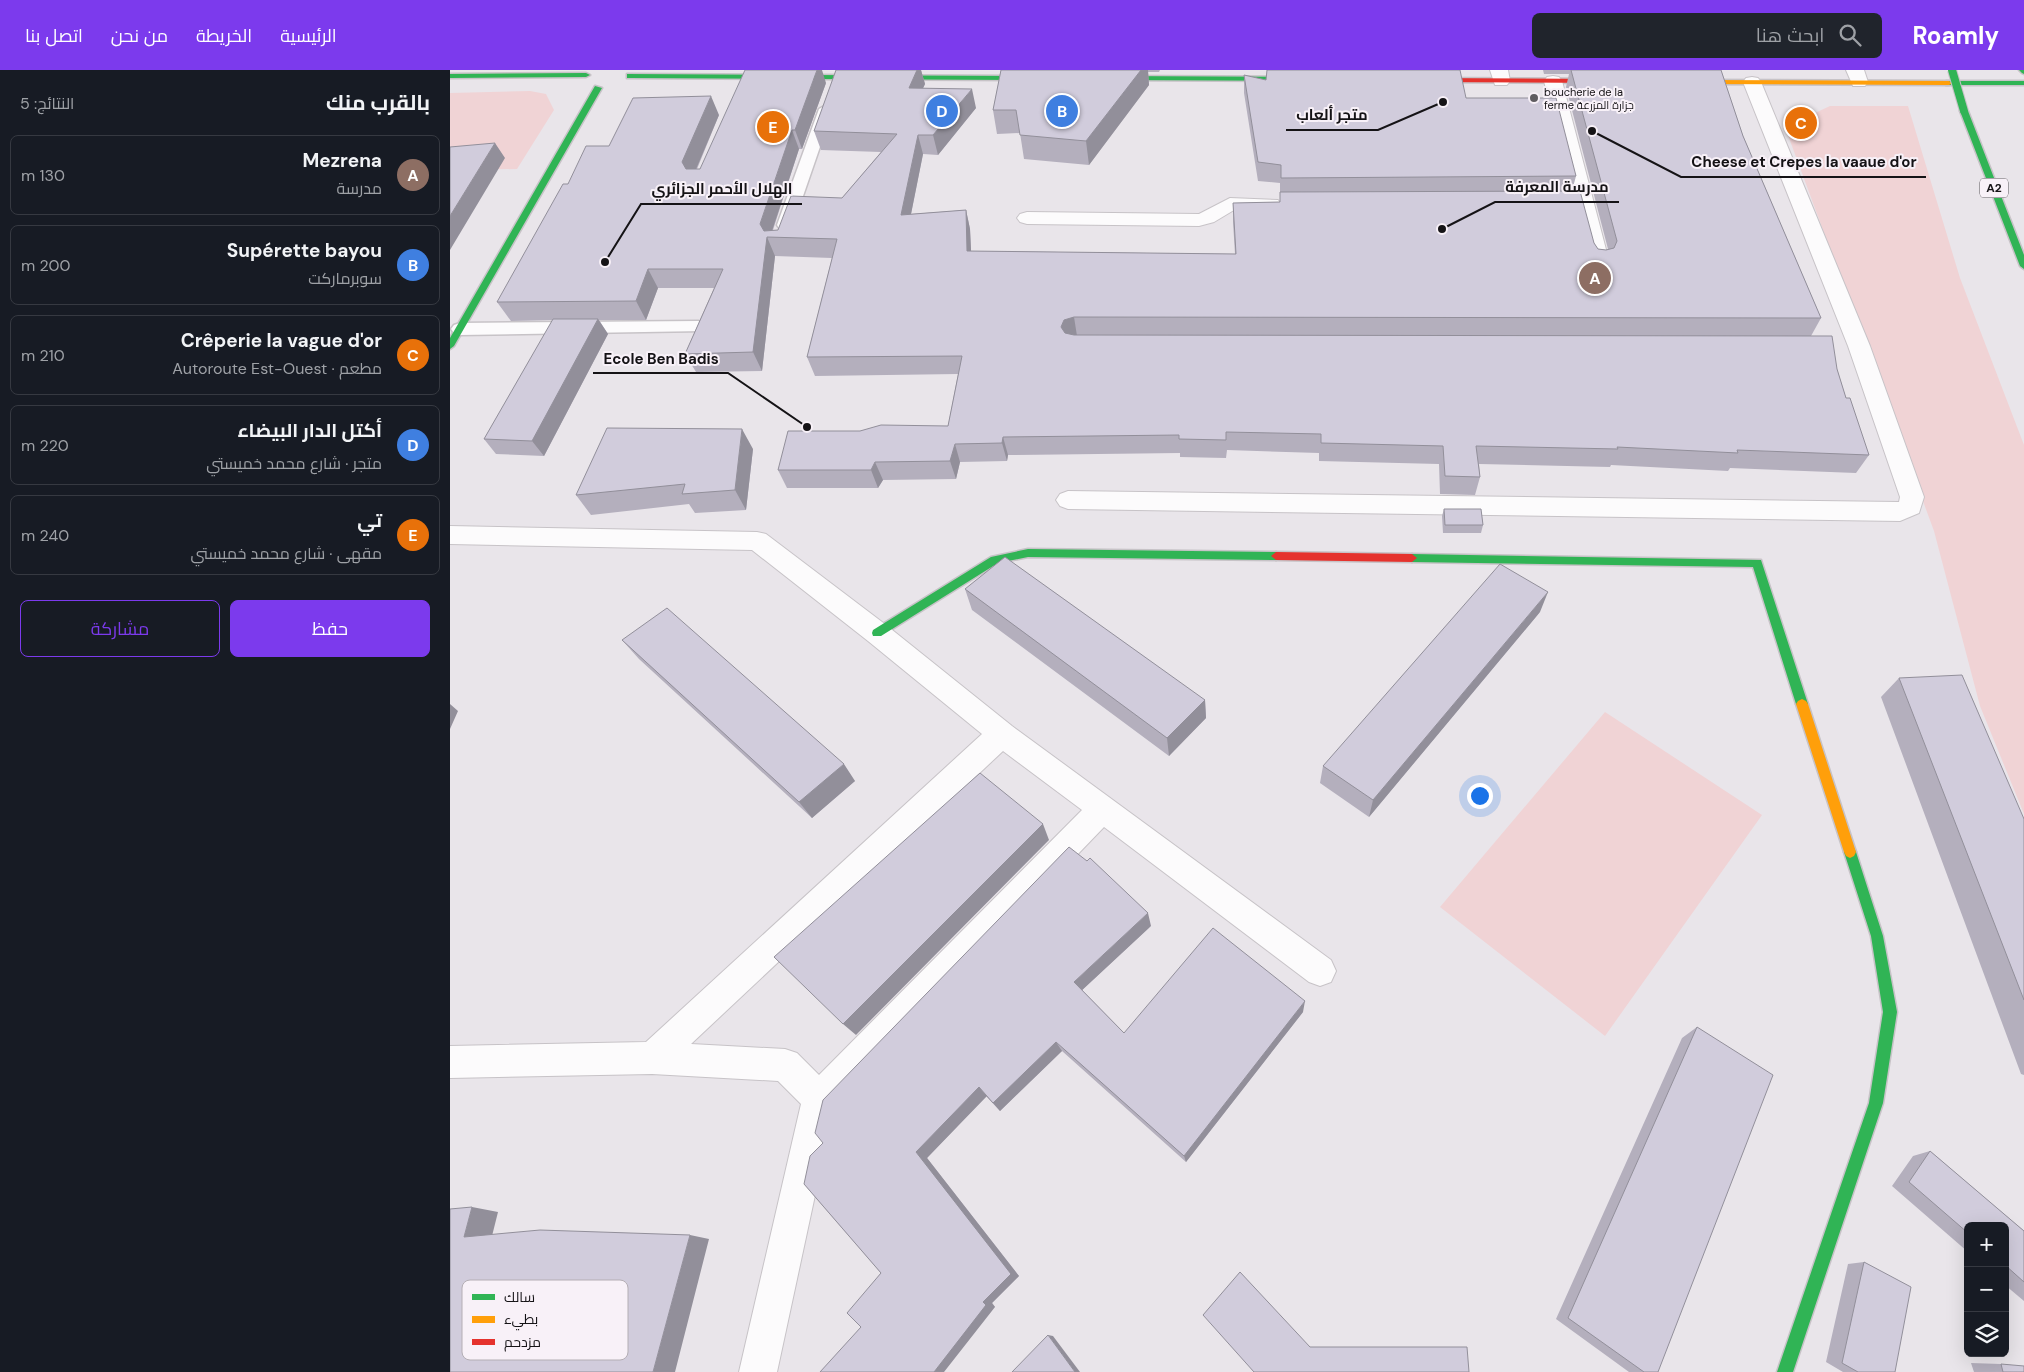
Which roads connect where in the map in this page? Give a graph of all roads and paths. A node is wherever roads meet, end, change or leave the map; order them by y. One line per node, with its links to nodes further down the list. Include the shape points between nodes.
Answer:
1 (1952, 70): 24 (main road, A2, bridge, via 1964,111)
2 (589, 73): 4 (main road); 26 (main road, via 587,85 602,88)
3 (1500, 75): 12 (main road); 13 (main road)
4 (450, 76)
5 (627, 76): 10 (main road)
6 (1857, 76): 16 (main road); 17 (main road)
7 (837, 77): 8 (main road); 10 (main road); 22 (lane)
8 (1046, 78)
9 (1095, 78): 11 (main road)
10 (744, 80)
11 (1313, 80)
12 (1412, 80)
13 (1553, 81): 14 (main road); 19 (street)
14 (1613, 81)
15 (1673, 82): 16 (main road)
16 (1752, 82): 28 (street, via 1849,346 1912,497 1910,506 1900,512)
17 (2024, 83)
18 (1566, 202): 19 (street)
19 (1585, 202): 23 (street)
20 (1290, 204): 21 (street, via 1230,204 1199,220)
21 (1027, 218)
22 (781, 236)
23 (1599, 261)
24 (2024, 266)
25 (698, 327): 26 (lane)
26 (460, 329): 27 (main road)
27 (450, 346)
28 (1068, 500)
29 (450, 536): 30 (street, via 757,541)
30 (877, 633): 31 (street); 38 (main road, via 995,560 1028,554 1757,564 1877,936 1890,1012 1876,1104)
31 (1002, 734): 32 (street); 34 (street)
32 (1103, 809): 33 (street); 36 (street)
33 (1320, 971)
34 (652, 1058): 35 (street); 36 (street, via 785,1065)
35 (450, 1062)
36 (819, 1098): 37 (street)
37 (758, 1372)
38 (1785, 1372)

